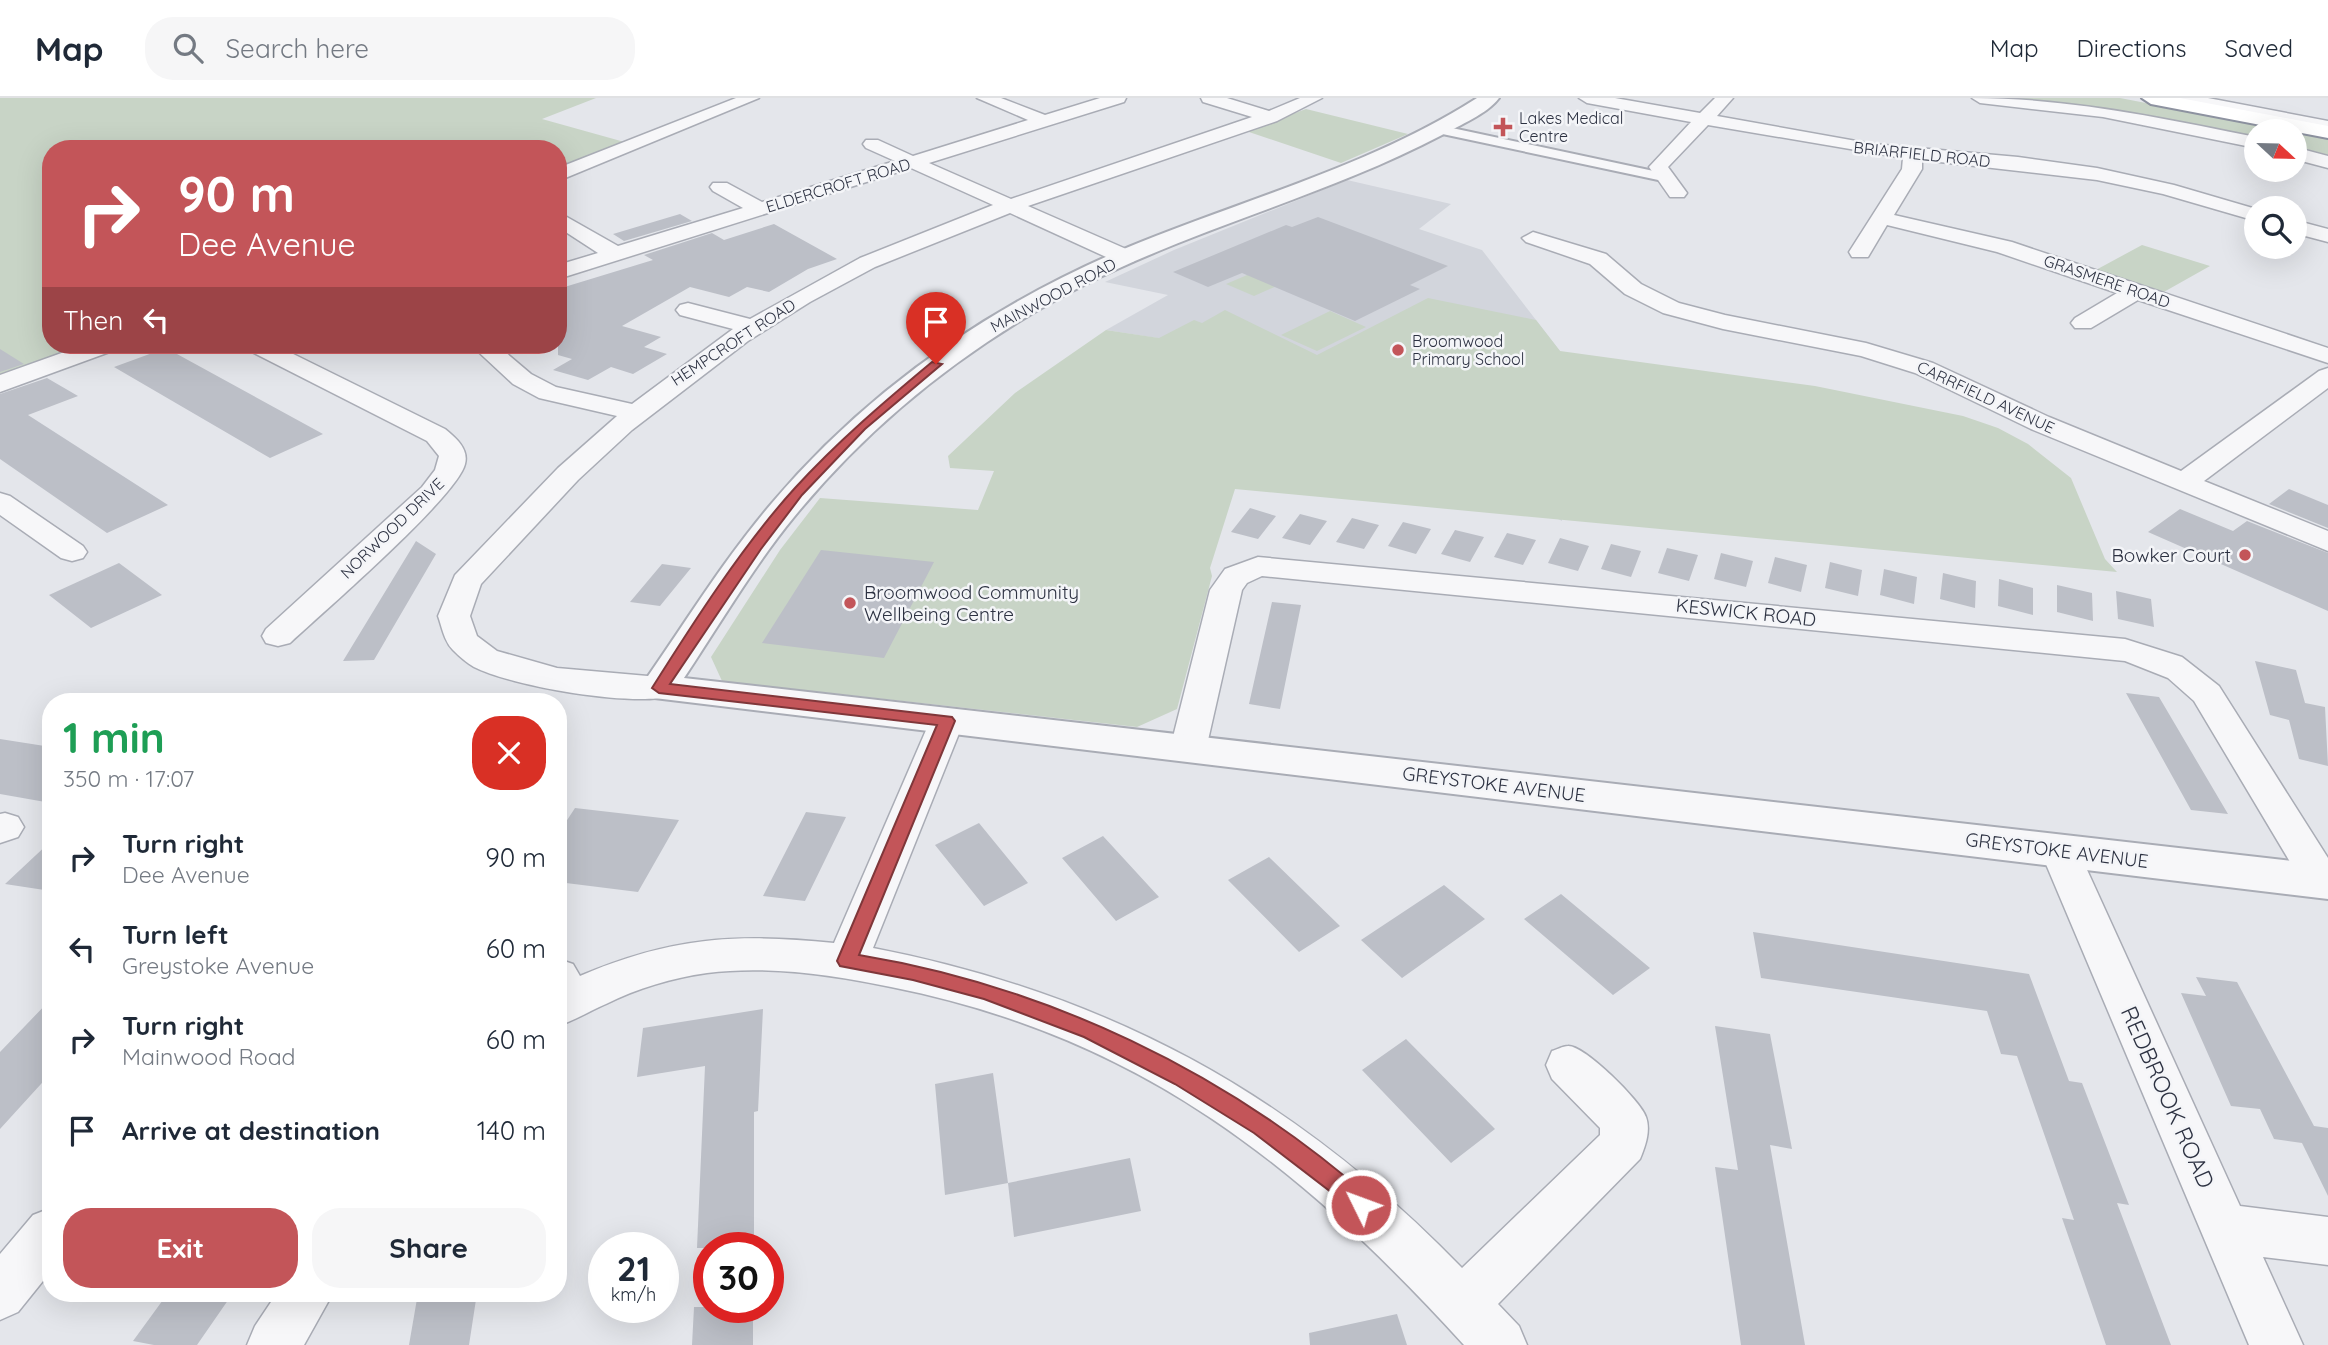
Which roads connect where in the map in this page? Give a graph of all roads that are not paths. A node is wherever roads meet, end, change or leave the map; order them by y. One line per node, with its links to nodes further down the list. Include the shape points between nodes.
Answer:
1 (751, 98): 24 (street)
2 (985, 98): 14 (street)
3 (1118, 98): 14 (street, ELDERCROFT ROAD)
4 (1209, 98): 12 (street)
5 (1314, 98): 12 (street, HEMPCROFT ROAD)
6 (1490, 98): 16 (street, MAINWOOD ROAD)
7 (1587, 98): 13 (street, BRIARFIELD ROAD)
8 (1726, 98): 13 (street)
9 (1980, 98): 18 (street, via 2103,111)
10 (2151, 98): 17 (highway)
11 (2180, 98): 15 (street)
12 (1270, 117): 28 (street, HEMPCROFT ROAD)
13 (1704, 120): 20 (street, BRIARFIELD ROAD); 25 (street, via 1658,167)
14 (1045, 121): 22 (street, ELDERCROFT ROAD)
15 (2328, 126)
16 (1438, 129): 25 (street); 38 (street, MAINWOOD ROAD, via 1352,168)
17 (2328, 132)
18 (2244, 140)
19 (870, 144): 22 (street)
20 (1913, 155): 30 (street, BRIARFIELD ROAD, via 2097,174); 31 (street, via 1912,169)
21 (2307, 156): 23 (street)
22 (912, 162): 28 (street); 29 (street, ELDERCROFT ROAD)
23 (2328, 162)
24 (567, 172)
25 (1663, 177): 27 (street)
26 (718, 186): 29 (street)
27 (1677, 193)
28 (1012, 206): 38 (street); 43 (street, HEMPCROFT ROAD, via 875,259)
29 (759, 209): 37 (street, ELDERCROFT ROAD)
30 (2244, 212)
31 (1882, 218): 36 (street); 40 (street, GRASMERE ROAD, via 2004,247)
32 (567, 224): 37 (street)
33 (2307, 230): 34 (street)
34 (2328, 236)
35 (1533, 237): 51 (street, CARRFIELD AVENUE, via 1568,244 1598,259 1633,289 1648,309 1909,362 2021,415)
36 (1860, 252)
37 (615, 254): 39 (street, ELDERCROFT ROAD)
38 (1125, 257): 56 (street, MAINWOOD ROAD, via 1046,295 981,334 936,364 861,427 781,512)
39 (567, 269)
40 (2136, 291): 42 (street); 47 (street, GRASMERE ROAD)
41 (686, 310): 43 (street)
42 (2083, 323)
43 (752, 327): 50 (street, HEMPCROFT ROAD)
44 (82, 354): 49 (street)
45 (275, 354): 55 (street, NORWOOD DRIVE, via 436,435 451,447 453,455 449,472 432,493)
46 (493, 354): 50 (street, via 522,379 548,393)
47 (2328, 356)
48 (2328, 376): 51 (street)
49 (0, 384)
50 (634, 412): 56 (street, HEMPCROFT ROAD, via 571,468 473,574 456,600 454,621 463,644 501,666)
51 (2184, 482): 53 (street, CARRFIELD AVENUE)
52 (0, 502): 54 (street)
53 (2328, 542)
54 (72, 552)
55 (278, 636)
56 (659, 688): 57 (street, GREYSTOKE AVENUE)
57 (947, 721): 58 (street, GREYSTOKE AVENUE); 61 (street)
58 (1188, 749): 59 (street, GREYSTOKE AVENUE); 60 (street, KESWICK ROAD, via 1226,590 1236,576 1258,566 2124,650 2181,670 2207,694)
59 (2059, 849): 60 (street, GREYSTOKE AVENUE); 64 (street, REDBROOK ROAD)
60 (2325, 882)
61 (847, 961): 62 (street, via 750,954 696,957); 69 (street, via 913,972 1001,996 1091,1031 1182,1078 1261,1126 1330,1177)
62 (567, 994)
63 (1568, 1065): 69 (street, via 1624,1120 1623,1144)
64 (2227, 1228): 65 (street); 72 (street, REDBROOK ROAD)
65 (2328, 1241)
66 (42, 1243): 67 (street)
67 (0, 1294)
68 (301, 1302): 70 (street)
69 (1461, 1304): 71 (street)
70 (274, 1345)
71 (1500, 1345)
72 (2276, 1345)

